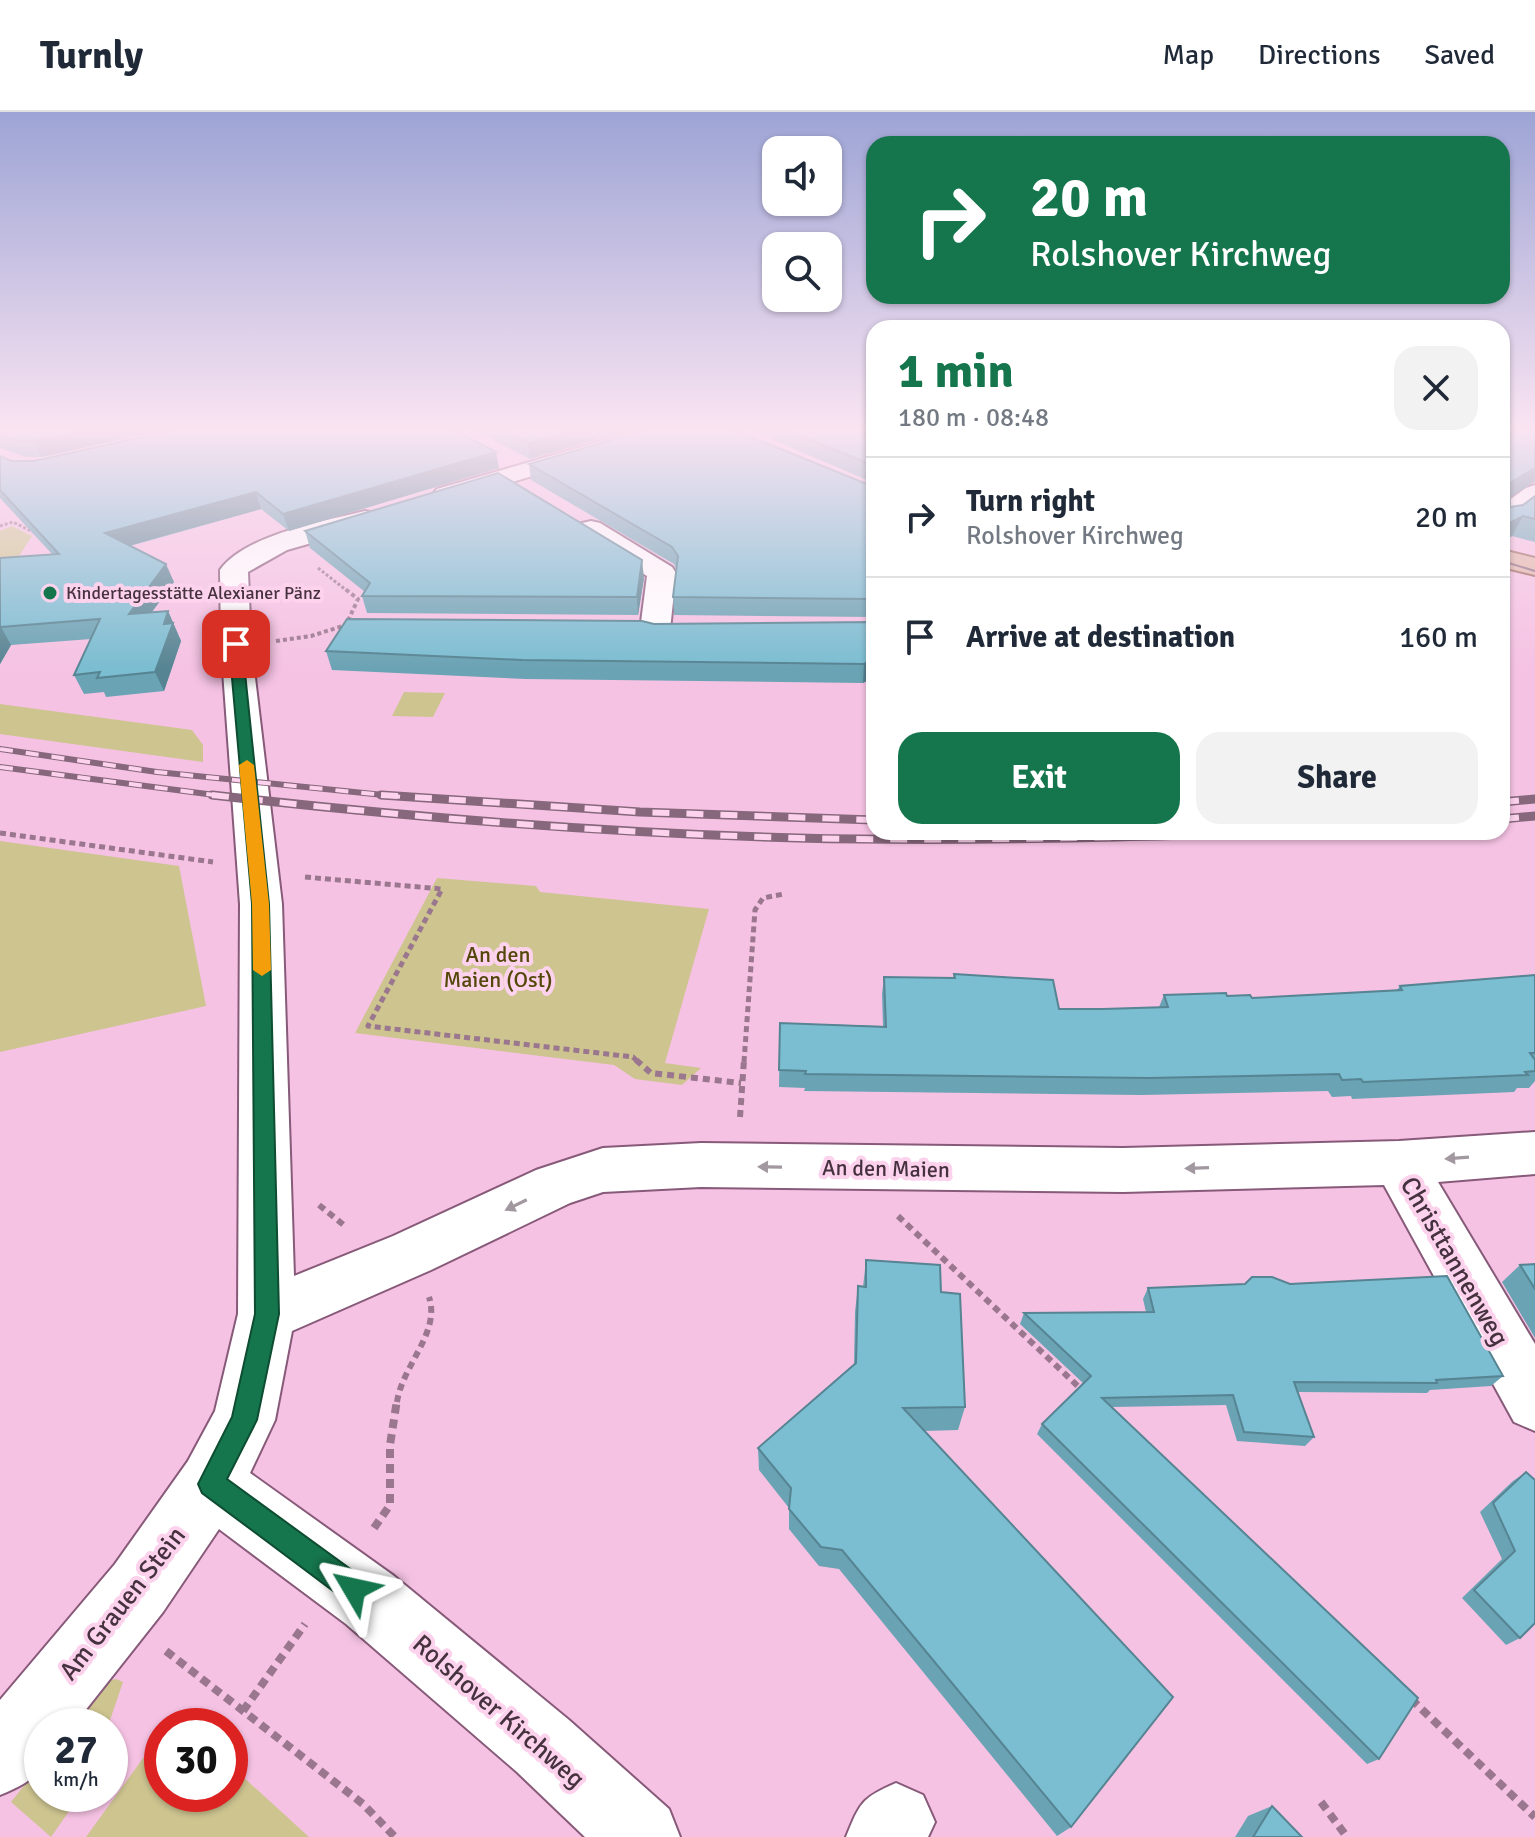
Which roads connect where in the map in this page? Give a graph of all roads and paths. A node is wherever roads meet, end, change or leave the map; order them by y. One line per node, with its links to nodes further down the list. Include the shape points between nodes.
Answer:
1 (388, 512): 11 (street, via 244,560 234,570)
2 (570, 517): 9 (street, via 662,573)
3 (0, 526): 4 (path, via 13,522)
4 (34, 532)
5 (1510, 560): 7 (main road)
6 (310, 562): 11 (path, via 358,599 346,625 311,636)
7 (1535, 567)
8 (624, 629): 9 (street)
9 (655, 630): 10 (street)
10 (686, 630)
11 (236, 644): 21 (street, via 261,904)
12 (442, 889): 14 (path, via 368,1026 633,1057 651,1073)
13 (784, 894): 14 (path, via 756,902)
14 (741, 1083): 17 (path)
15 (1535, 1153): 16 (street, An den Maien, one-way to 16)
16 (1399, 1163): 18 (street, An den Maien, one-way to 18, via 1123,1170); 23 (street, Christtannenweg)
17 (737, 1166): 18 (street, An den Maien, one-way to 17); 20 (street, An den Maien, one-way to 20, via 603,1170 554,1186)
18 (848, 1168): 22 (path)
19 (310, 1194): 20 (path, via 326,1214 358,1231 376,1232 402,1223)
20 (412, 1253): 21 (street, An den Maien); 25 (path, via 434,1312 400,1381 390,1445 390,1505)
21 (267, 1314): 24 (street, via 244,1420)
22 (1093, 1400)
23 (1535, 1401)
24 (211, 1484): 25 (street, Rolshover Kirchweg); 26 (street, Am Grauen Stein)
25 (339, 1577): 29 (path); 35 (street, Rolshover Kirchweg, via 543,1746)
26 (118, 1614): 28 (path); 31 (street, Am Grauen Stein)
27 (1407, 1696): 33 (path)
28 (239, 1708)
29 (245, 1708)
30 (248, 1715): 34 (path, via 363,1804)
31 (0, 1758)
32 (1321, 1802): 36 (path)
33 (1535, 1817)
34 (395, 1837)
35 (641, 1837)
36 (1347, 1837)

